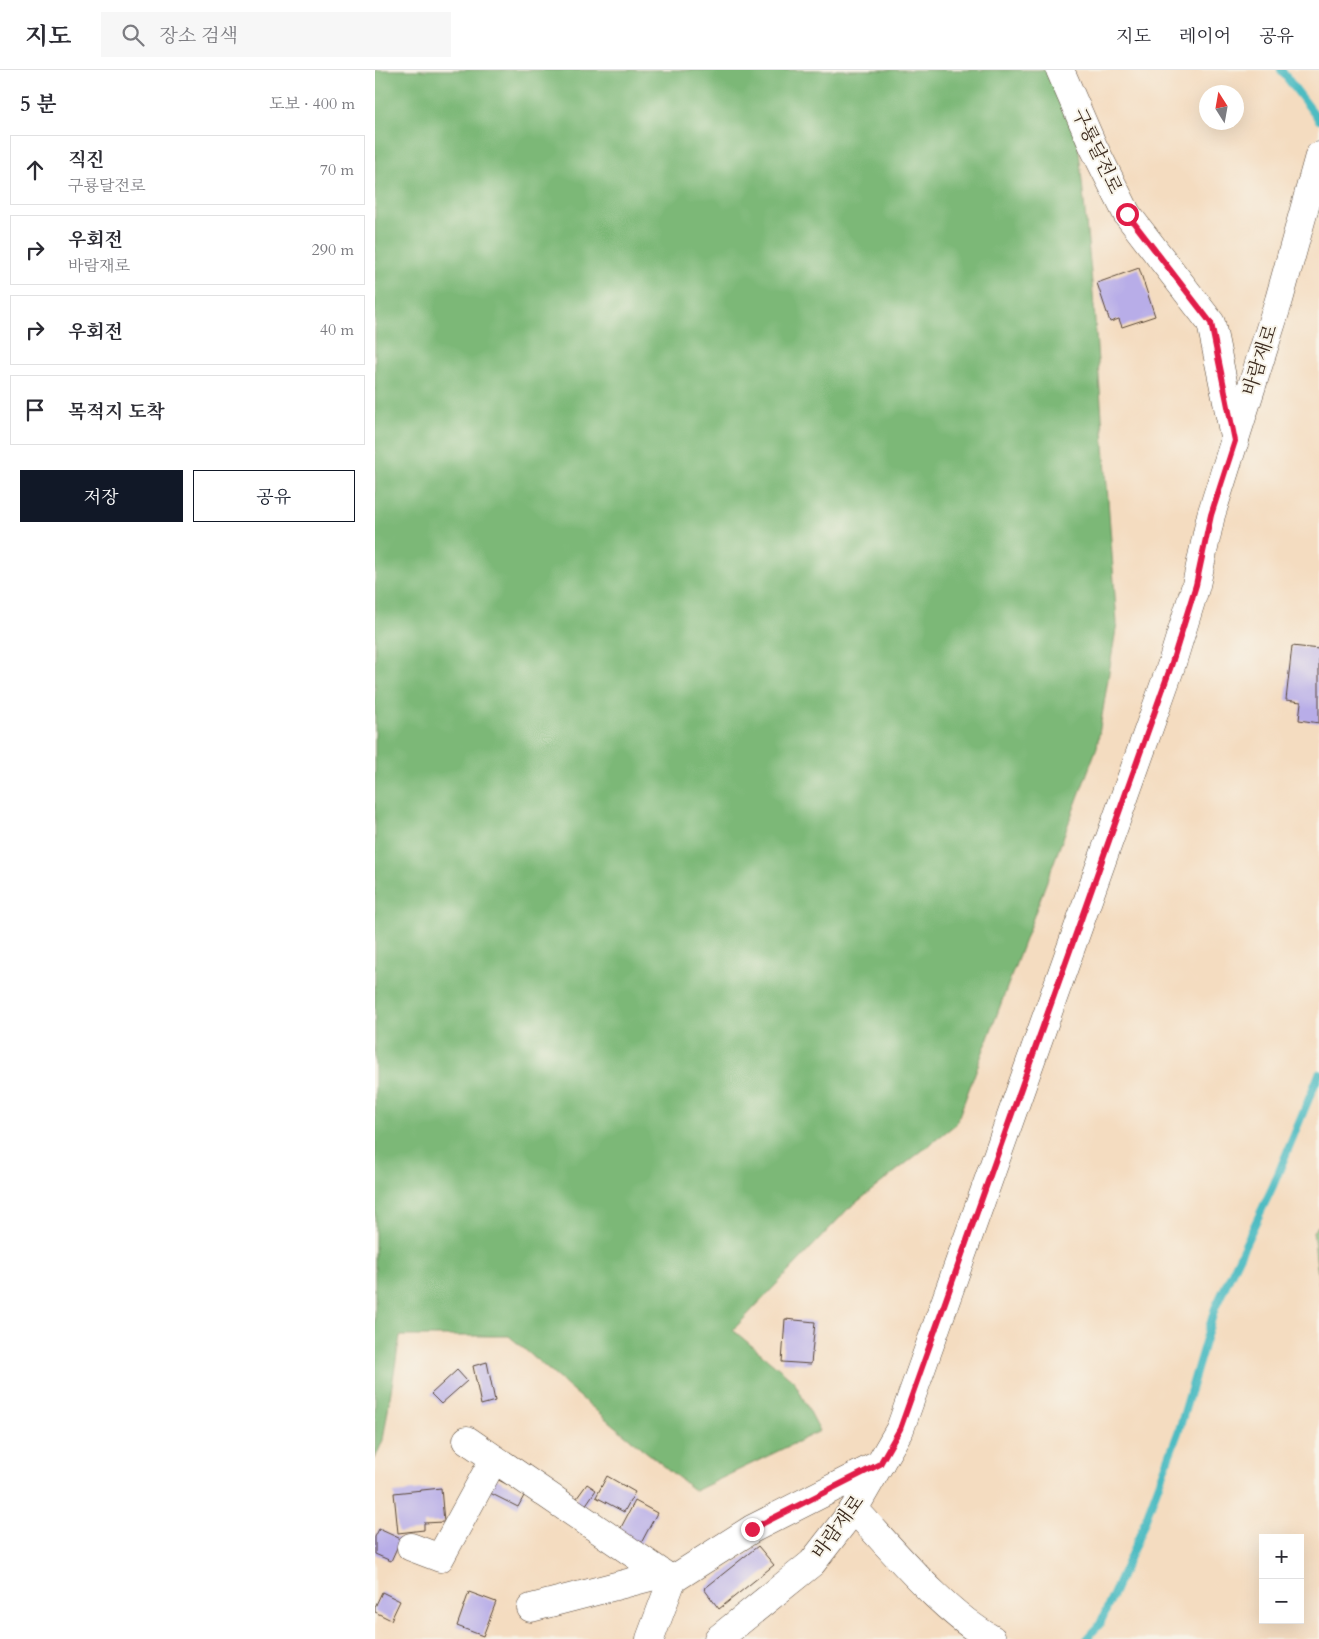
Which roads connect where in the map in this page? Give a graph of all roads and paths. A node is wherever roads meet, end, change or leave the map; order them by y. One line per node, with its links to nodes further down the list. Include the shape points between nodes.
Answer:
1 (1060, 70): 3 (street, 구룡달전로, via 1127,214 1211,323)
2 (1319, 157): 3 (street, 바람재로)
3 (1235, 441): 6 (street, 바람재로, via 1211,515 1196,585 1168,675 900,1429)
4 (467, 1440): 5 (street)
5 (494, 1459): 8 (street, via 440,1558); 9 (street)
6 (880, 1464): 7 (street, 바람재로); 9 (street, via 752,1529)
7 (853, 1509): 12 (street, 바람재로, via 812,1563); 13 (street, via 936,1594 973,1628)
8 (411, 1546)
9 (667, 1577): 10 (street); 11 (street)
10 (531, 1608)
11 (650, 1639)
12 (718, 1639)
13 (991, 1639)

